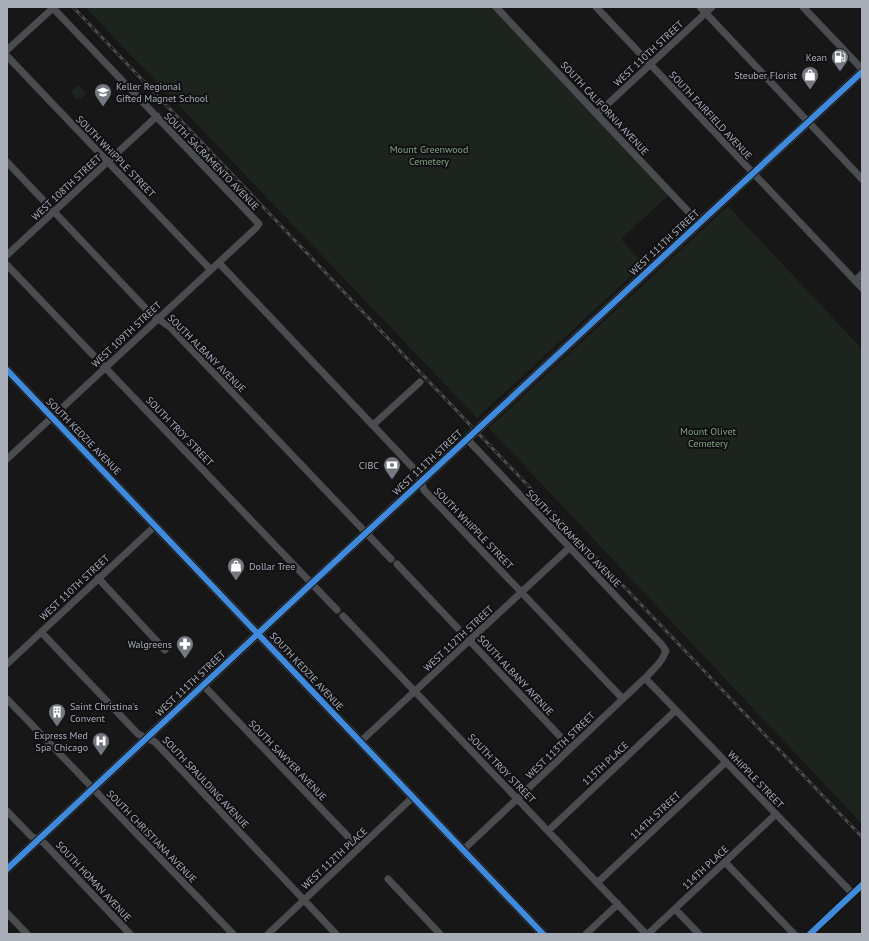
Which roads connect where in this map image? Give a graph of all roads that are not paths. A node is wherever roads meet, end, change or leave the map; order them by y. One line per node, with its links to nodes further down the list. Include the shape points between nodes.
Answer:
1 (53, 7): 8 (street); 13 (street, SOUTH SACRAMENTO AVENUE)
2 (496, 7): 12 (street, SOUTH CALIFORNIA AVENUE)
3 (596, 7): 10 (street, SOUTH FAIRFIELD AVENUE)
4 (700, 7): 7 (street)
5 (712, 7): 7 (street, WEST 110TH STREET)
6 (803, 7): 11 (street)
7 (705, 13): 10 (street, WEST 110TH STREET); 14 (street)
8 (7, 50)
9 (7, 56): 16 (street, SOUTH WHIPPLE STREET)
10 (650, 64): 12 (street, WEST 110TH STREET); 17 (street, SOUTH FAIRFIELD AVENUE)
11 (862, 70): 14 (main road, WEST 111TH STREET)
12 (597, 114): 20 (street, SOUTH CALIFORNIA AVENUE)
13 (156, 116): 16 (street, WEST 108TH STREET); 21 (street, SOUTH SACRAMENTO AVENUE)
14 (808, 122): 17 (main road, WEST 111TH STREET); 18 (street)
15 (7, 162): 19 (street, SOUTH ALBANY AVENUE)
16 (108, 162): 19 (street, WEST 108TH STREET); 25 (street, SOUTH WHIPPLE STREET)
17 (753, 173): 20 (main road, WEST 111TH STREET); 27 (street, SOUTH FAIRFIELD AVENUE)
18 (862, 179)
19 (54, 212): 22 (street, WEST 108TH STREET); 29 (street, SOUTH ALBANY AVENUE, via 150,313)
20 (700, 223): 35 (main road, WEST 111TH STREET)
21 (259, 224): 23 (street, WEST 109TH STREET)
22 (7, 255)
23 (219, 263): 25 (street, WEST 109TH STREET); 34 (street, SOUTH WHIPPLE STREET)
24 (7, 265): 30 (street, SOUTH TROY STREET)
25 (211, 270): 29 (street, WEST 109TH STREET)
26 (862, 274): 27 (street)
27 (855, 281): 28 (street, SOUTH FAIRFIELD AVENUE)
28 (862, 288)
29 (158, 318): 30 (street, WEST 109TH STREET); 39 (street, SOUTH ALBANY AVENUE, via 171,328)
30 (105, 368): 33 (street, WEST 109TH STREET); 42 (street, SOUTH TROY STREET)
31 (7, 370): 33 (main road, SOUTH KEDZIE AVENUE)
32 (420, 382): 34 (street)
33 (52, 417): 36 (street, WEST 109TH STREET); 38 (main road, SOUTH KEDZIE AVENUE)
34 (373, 425): 37 (street, SOUTH WHIPPLE STREET, via 418,474)
35 (466, 439): 37 (main road, WEST 111TH STREET); 40 (street, SOUTH SACRAMENTO AVENUE)
36 (7, 459)
37 (421, 482): 39 (main road, WEST 111TH STREET); 43 (street, SOUTH WHIPPLE STREET, via 424,490)
38 (155, 526): 41 (street, WEST 110TH STREET); 47 (main road, SOUTH KEDZIE AVENUE)
39 (366, 532): 42 (main road, WEST 111TH STREET); 48 (street, SOUTH ALBANY AVENUE)
40 (570, 548): 43 (street, WEST 112TH STREET); 50 (street, SOUTH SACRAMENTO AVENUE)
41 (98, 578): 46 (street, WEST 110TH STREET); 49 (street)
42 (312, 583): 44 (street, SOUTH TROY STREET); 47 (main road, WEST 111TH STREET)
43 (522, 592): 48 (street, WEST 112TH STREET); 56 (street, SOUTH WHIPPLE STREET)
44 (337, 610)
45 (343, 616): 54 (street, SOUTH TROY STREET)
46 (41, 632): 51 (street, WEST 110TH STREET); 58 (street, SOUTH SPAULDING AVENUE, via 138,734)
47 (258, 633): 53 (main road, WEST 111TH STREET); 59 (main road, SOUTH KEDZIE AVENUE)
48 (469, 641): 54 (street, WEST 112TH STREET); 60 (street, SOUTH ALBANY AVENUE)
49 (165, 650)
50 (666, 651): 52 (street, WEST 113TH STREET, via 659,664)
51 (7, 664)
52 (645, 678): 56 (street, WEST 113TH STREET); 57 (street, WHIPPLE STREET)
53 (203, 685): 58 (main road, WEST 111TH STREET); 69 (street, SOUTH SAWYER AVENUE)
54 (415, 691): 59 (street, WEST 112TH STREET); 64 (street, SOUTH TROY STREET)
55 (7, 699): 62 (street, SOUTH CHRISTIANA AVENUE)
56 (623, 699): 60 (street, WEST 113TH STREET)
57 (676, 710): 61 (street, WHIPPLE STREET); 67 (street, 113TH PLACE)
58 (147, 738): 62 (main road, WEST 111TH STREET); 77 (street, SOUTH SPAULDING AVENUE, via 155,742)
59 (360, 742): 63 (main road, SOUTH KEDZIE AVENUE)
60 (571, 748): 64 (street, WEST 113TH STREET)
61 (726, 762): 66 (street, WHIPPLE STREET); 74 (street, 114TH STREET)
62 (93, 788): 68 (main road, WEST 111TH STREET); 84 (street, SOUTH CHRISTIANA AVENUE)
63 (413, 797): 69 (street, WEST 112TH PLACE); 70 (main road, SOUTH KEDZIE AVENUE)
64 (518, 799): 67 (street, SOUTH TROY STREET); 70 (street, WEST 113TH STREET)
65 (7, 811): 68 (street, SOUTH HOMAN AVENUE)
66 (776, 814): 71 (street, 114TH PLACE); 76 (street, WHIPPLE STREET)
67 (548, 831): 74 (street, SOUTH TROY STREET)
68 (38, 840): 72 (main road, WEST 111TH STREET); 83 (street, SOUTH HOMAN AVENUE, via 44,843)
69 (359, 848): 77 (street, WEST 112TH PLACE)
70 (464, 850): 81 (main road, SOUTH KEDZIE AVENUE)
71 (725, 862): 79 (street, 114TH PLACE); 91 (street)
72 (7, 869)
73 (388, 879): 87 (street)
74 (597, 883): 78 (street, SOUTH TROY STREET)
75 (862, 885): 76 (street)
76 (853, 894): 92 (street)
77 (304, 900): 85 (street, WEST 112TH PLACE); 86 (street, SOUTH SPAULDING AVENUE)
78 (618, 904): 88 (street); 89 (street, SOUTH TROY STREET)
79 (675, 909): 89 (street, 114TH PLACE); 90 (street)
80 (7, 913): 82 (street)
81 (537, 932)
82 (27, 934)
83 (130, 934)
84 (233, 934)
85 (268, 934)
86 (336, 934)
87 (440, 934)
88 (586, 934)
89 (647, 934)
90 (699, 934)
91 (794, 934)
92 (810, 934)

